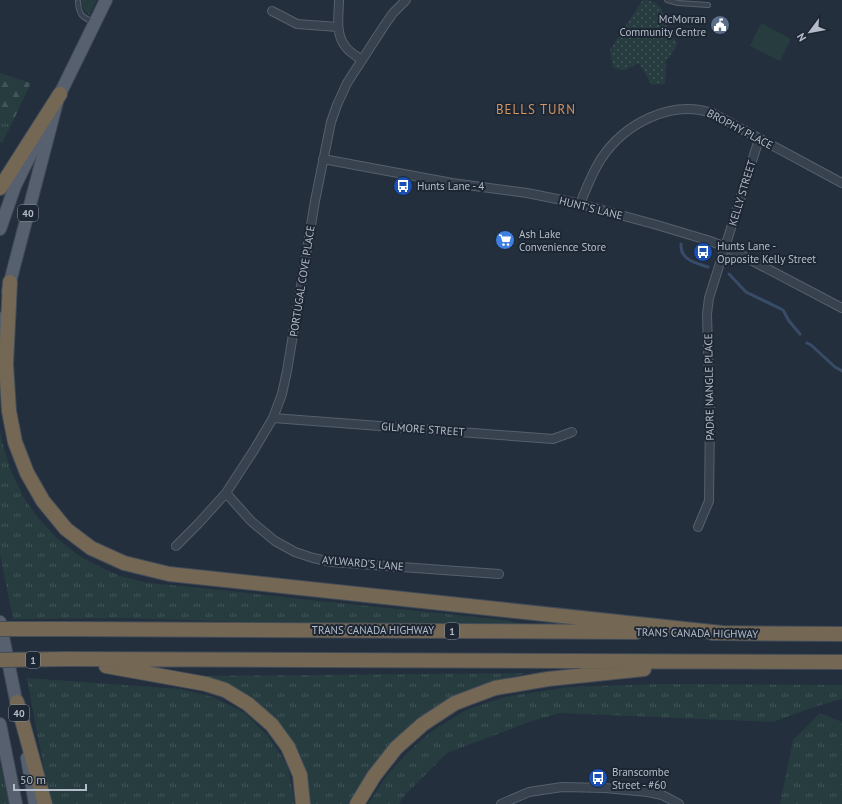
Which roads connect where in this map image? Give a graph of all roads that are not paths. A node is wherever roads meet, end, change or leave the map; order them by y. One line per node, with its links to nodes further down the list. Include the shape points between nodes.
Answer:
1 (106, 0): 8 (main road, 40)
2 (339, 0): 9 (street)
3 (406, 0): 10 (street, PORTUGAL COVE PLACE, via 393,13)
4 (667, 0): 6 (lane)
5 (78, 2): 8 (lane, via 83,17)
6 (708, 4)
7 (272, 11): 9 (street, via 297,24)
8 (94, 23): 11 (main road, 40)
9 (338, 27): 10 (street, via 345,47)
10 (362, 60): 13 (street, PORTUGAL COVE PLACE, via 337,105)
11 (60, 94): 15 (highway); 17 (main road, 40, via 15,186); 19 (main road, 40)
12 (759, 139): 14 (street, BROPHY PLACE); 16 (street, BROPHY PLACE, via 703,110 670,110 655,115 636,124 608,150 595,169); 18 (street, KELLY STREET)
13 (323, 159): 16 (street, HUNT'S LANE); 22 (street, PORTUGAL COVE PLACE, via 287,371)
14 (842, 183)
15 (0, 188)
16 (580, 204): 18 (street, HUNT'S LANE)
17 (0, 229)
18 (726, 247): 20 (street, HUNT'S LANE); 25 (street, PADRE NANGLE PLACE, via 707,314 709,501)
19 (10, 282): 21 (main road, 40); 30 (highway, via 6,364 9,411 15,442 27,473 43,501 66,529 90,548 124,562 169,574)
20 (842, 308)
21 (0, 334)
22 (273, 418): 23 (street, GILMORE STREET, via 553,439); 24 (street, PORTUGAL COVE PLACE)
23 (572, 432)
24 (226, 493): 26 (street, PORTUGAL COVE PLACE); 27 (street, AYLWARD'S LANE, via 251,521 275,541 312,558 332,562)
25 (698, 527)
26 (176, 546)
27 (500, 574)
28 (0, 622): 36 (main road, 40)
29 (0, 629): 30 (highway, TRANS CANADA HIGHWAY / 1, bridge)
30 (722, 633): 31 (highway, TRANS CANADA HIGHWAY / 1)
31 (842, 634)
32 (66, 659): 33 (highway, 1, bridge); 34 (highway, 1); 41 (highway, via 206,684 225,690 248,704 272,725 288,748 300,775)
33 (0, 660)
34 (723, 662): 35 (highway, 1); 42 (highway, via 548,678 495,688 455,703 423,724 396,748 374,776)
35 (842, 662)
36 (17, 702): 39 (main road, 40); 40 (highway)
37 (0, 724): 38 (main road, 40)
38 (16, 804)
39 (35, 804)
40 (45, 804)
41 (303, 804)
42 (357, 804)
43 (501, 804): 44 (street, via 528,792 562,787 648,792 662,795)
44 (679, 804)

